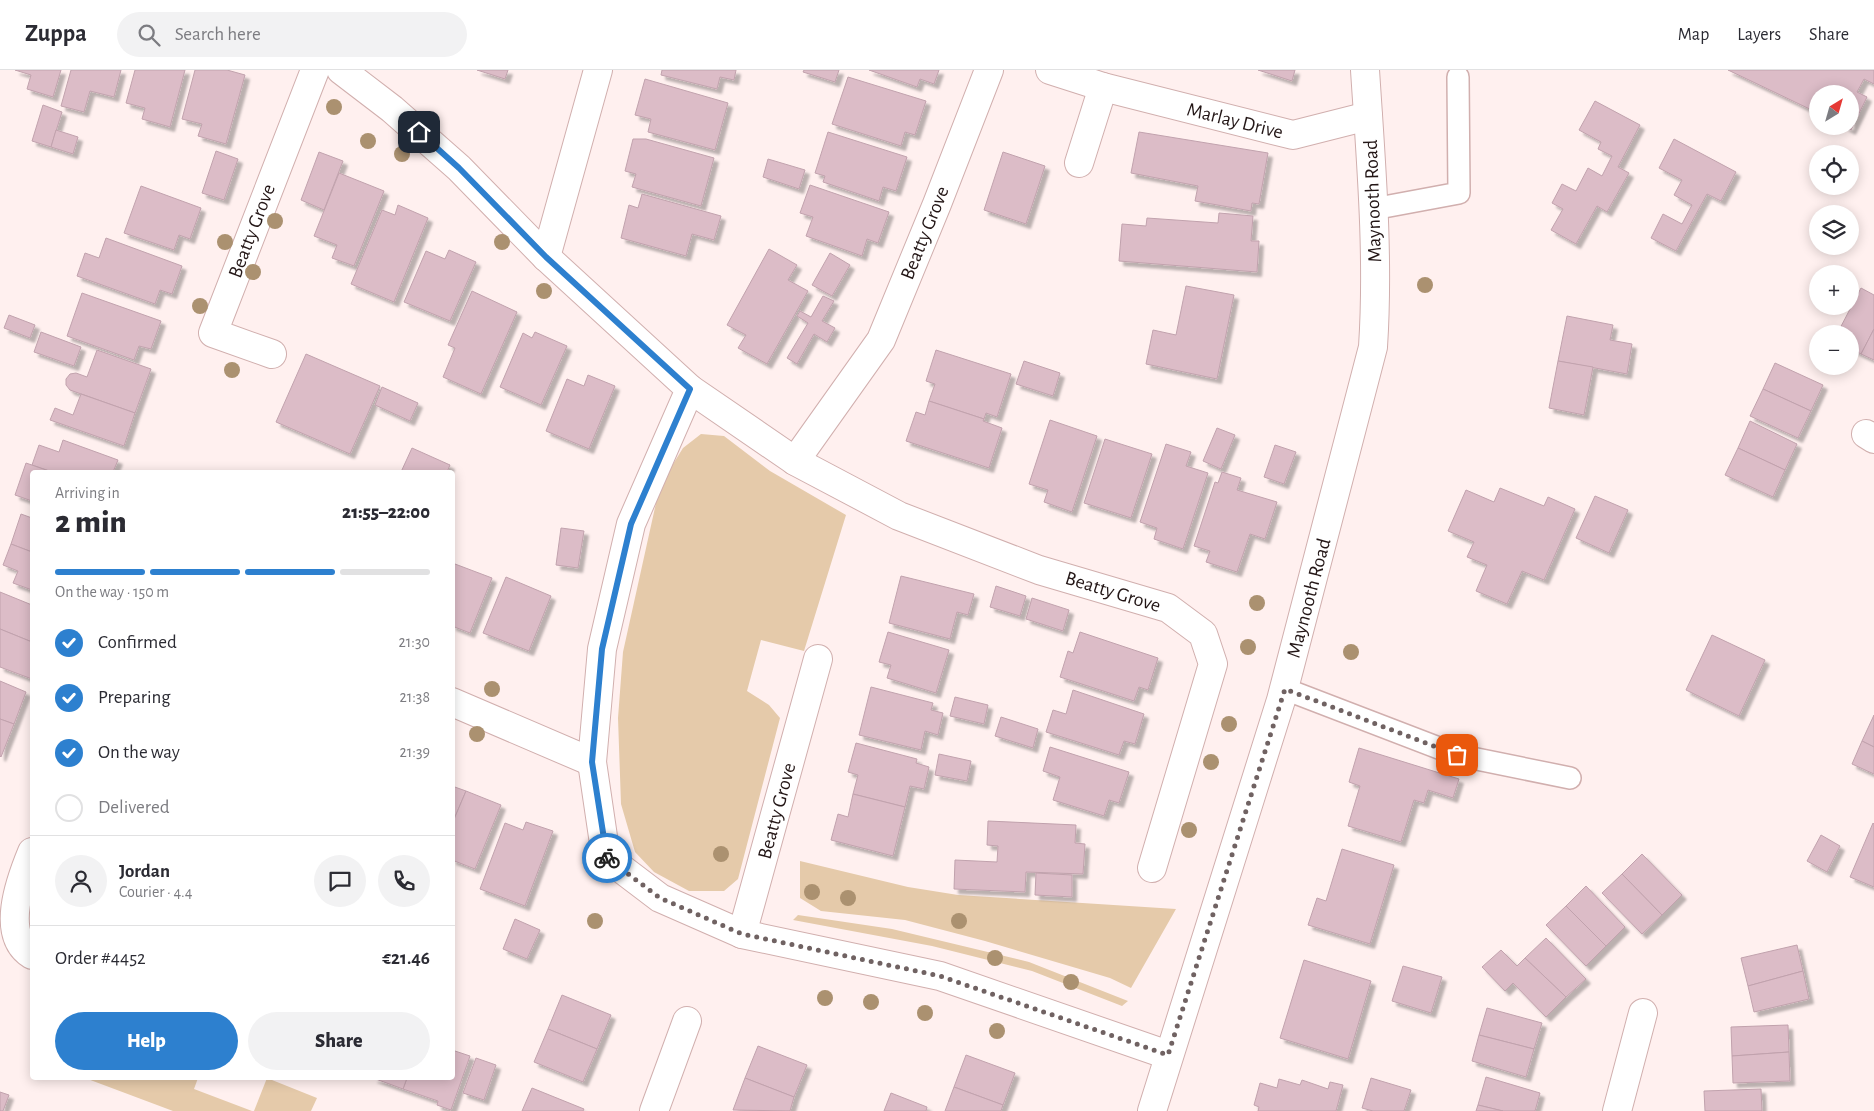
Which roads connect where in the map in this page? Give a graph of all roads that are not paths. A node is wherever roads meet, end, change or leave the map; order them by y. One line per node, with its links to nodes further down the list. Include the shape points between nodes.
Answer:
1 (315, 70): 13 (street, Beatty Grove, via 212,333)
2 (342, 70): 12 (street, Beatty Grove, via 459,168)
3 (598, 70): 12 (street)
4 (989, 70): 15 (street, Beatty Grove, via 881,340)
5 (1050, 70): 8 (street, Marlay Drive)
6 (1365, 70): 9 (street, Maynooth Road)
7 (1458, 77): 11 (lane, via 1459,193)
8 (1103, 87): 9 (street, Marlay Drive, via 1293,135); 10 (street)
9 (1368, 116): 11 (street, Maynooth Road)
10 (1079, 163)
11 (1373, 209): 17 (street, Maynooth Road, via 1376,294 1373,347)
12 (546, 257): 14 (street, Beatty Grove)
13 (272, 354)
14 (690, 389): 15 (street, Beatty Grove); 19 (street, via 631,524 602,649)
15 (795, 461): 22 (street, Beatty Grove, via 899,516 1040,570 1168,608 1203,634 1214,664)
16 (818, 659): 23 (street, Beatty Grove)
17 (1285, 689): 20 (lane, via 1457,755); 27 (street, Maynooth Road)
18 (455, 703): 19 (street)
19 (592, 762): 23 (street, via 606,858 660,898)
20 (1570, 778)
21 (30, 857): 24 (street, via 13,900 10,925 14,936)
22 (1152, 868)
23 (742, 934): 27 (street, via 940,976)
24 (30, 953)
25 (1642, 1013): 30 (street)
26 (686, 1021): 28 (street)
27 (1168, 1055): 29 (street, Maynooth Road)
28 (654, 1111)
29 (1152, 1111)
30 (1616, 1111)

